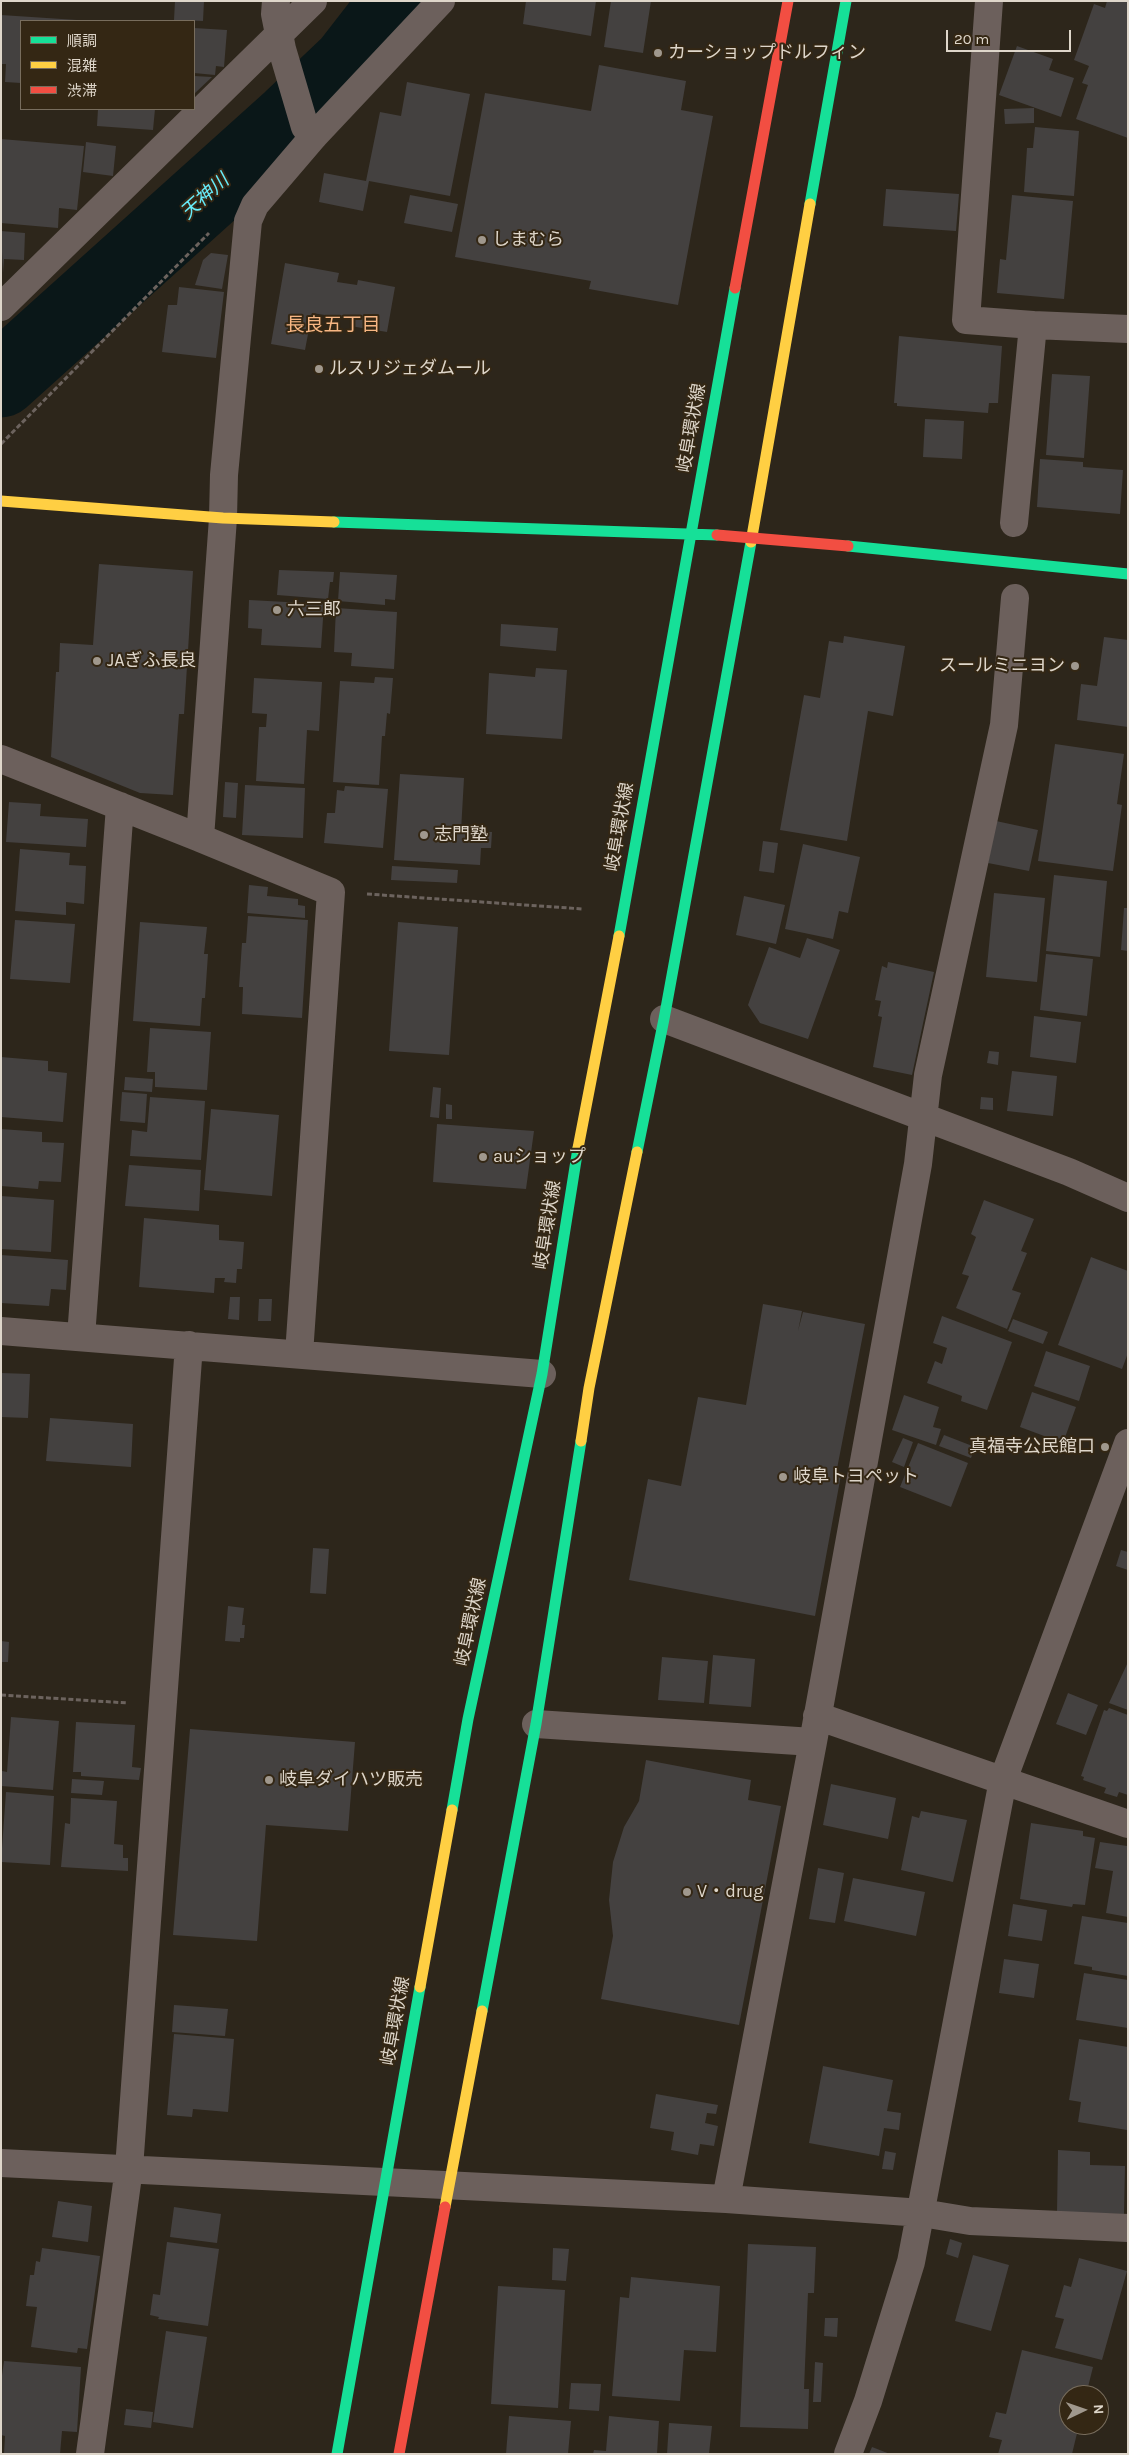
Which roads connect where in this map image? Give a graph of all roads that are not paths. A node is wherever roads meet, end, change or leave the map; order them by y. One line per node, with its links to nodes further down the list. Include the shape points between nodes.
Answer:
1 (276, 1): 7 (street)
2 (313, 1): 7 (street)
3 (441, 1): 8 (street)
4 (788, 1): 15 (main road, 岐阜環状線)
5 (846, 1): 16 (main road)
6 (988, 1): 10 (street, via 966,320)
7 (280, 42): 8 (street); 9 (street)
8 (310, 131): 13 (street, via 255,205 248,220 224,475)
9 (1, 307)
10 (1033, 325): 11 (street); 14 (street)
11 (1128, 329)
12 (1, 500): 13 (main road)
13 (223, 518): 15 (main road); 21 (street)
14 (1014, 523)
15 (690, 535): 16 (main road); 29 (main road, 岐阜環状線, via 579,1143)
16 (752, 536): 17 (main road); 22 (main road)
17 (1128, 574)
18 (1015, 598): 23 (street, via 1004,725 928,1075)
19 (1, 759): 20 (street)
20 (120, 806): 21 (street); 26 (street)
21 (200, 838): 28 (street, via 331,892)
22 (664, 1018): 23 (street); 33 (main road, via 589,1388)
23 (923, 1117): 24 (street); 32 (street, via 918,1164)
24 (1128, 1198)
25 (1, 1331): 26 (street)
26 (81, 1337): 27 (street)
27 (189, 1346): 28 (street); 38 (street)
28 (299, 1354): 29 (street)
29 (542, 1374): 39 (main road, 岐阜環状線, via 468,1719)
30 (1128, 1443): 31 (street)
31 (1121, 1480): 35 (street)
32 (818, 1716): 34 (street); 35 (street)
33 (536, 1724): 34 (street); 40 (main road)
34 (813, 1742): 41 (street)
35 (1003, 1780): 36 (street); 42 (street)
36 (1128, 1824)
37 (1, 2163): 38 (street)
38 (129, 2168): 39 (street); 44 (street)
39 (385, 2182): 40 (street); 45 (main road, 岐阜環状線)
40 (449, 2186): 41 (street); 46 (main road)
41 (726, 2199): 42 (street)
42 (922, 2213): 43 (street, via 970,2222); 47 (street, via 911,2262)
43 (1128, 2228)
44 (90, 2454)
45 (337, 2454)
46 (399, 2454)
47 (848, 2454)

